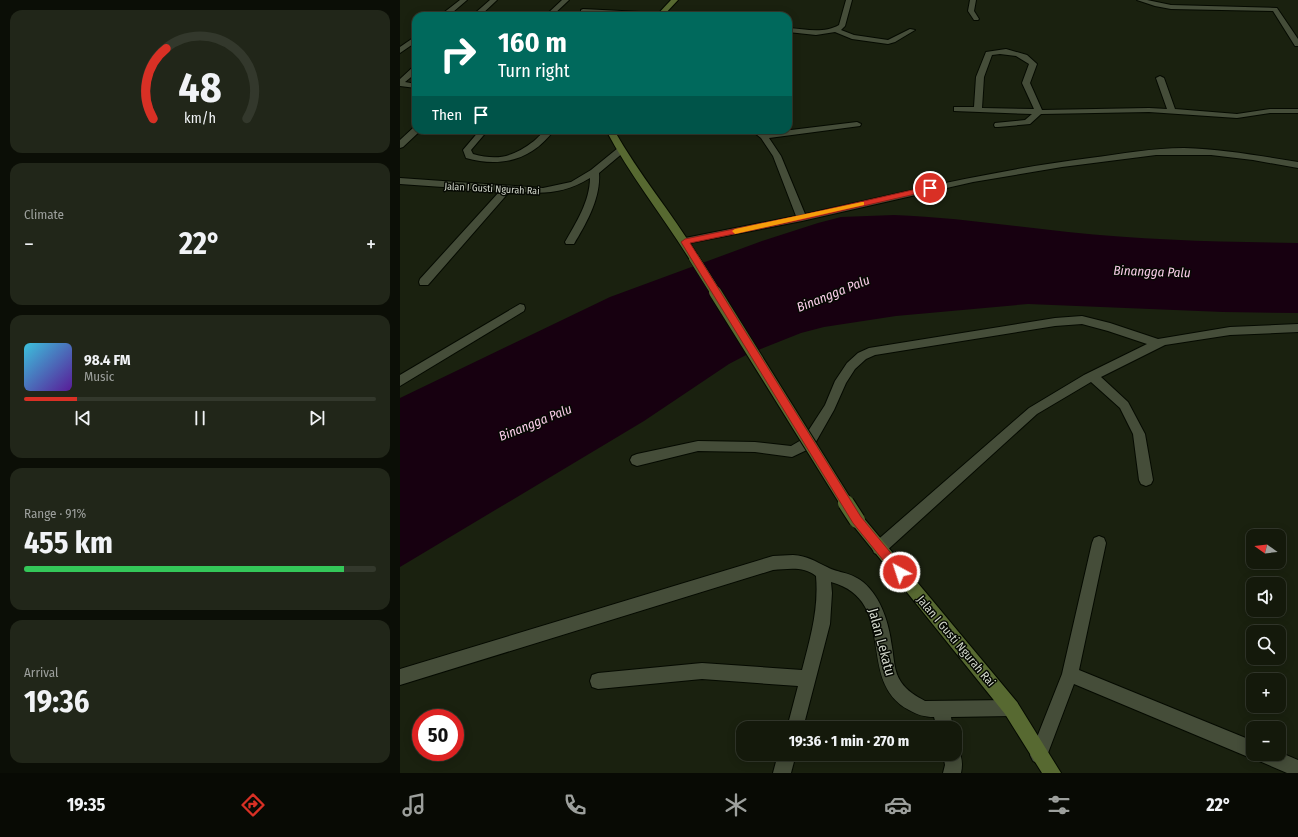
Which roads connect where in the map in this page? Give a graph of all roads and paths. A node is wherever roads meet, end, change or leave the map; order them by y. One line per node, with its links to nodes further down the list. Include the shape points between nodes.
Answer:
1 (464, 0): 11 (street)
2 (494, 0): 12 (street)
3 (566, 0): 13 (street)
4 (675, 0): 15 (main road)
5 (849, 0): 18 (street, via 842,26)
6 (974, 0): 16 (street, via 971,11)
7 (1140, 0): 9 (street, via 1157,6 1171,7)
8 (1273, 2): 9 (street)
9 (1275, 9): 21 (street)
10 (583, 11): 14 (street)
11 (449, 12)
12 (480, 12)
13 (552, 12)
14 (598, 12)
15 (663, 12)
16 (976, 19)
17 (792, 30): 18 (street, via 824,33)
18 (836, 30): 19 (street, via 852,37 888,42)
19 (912, 30)
20 (412, 41): 22 (street)
21 (1298, 44)
22 (400, 51)
23 (412, 72): 25 (street)
24 (1160, 78): 29 (street)
25 (400, 83): 26 (street)
26 (412, 85)
27 (957, 109): 28 (street)
28 (978, 109): 31 (street); 31 (street, via 980,78 989,54 1000,51 1027,58 1033,64 1026,83)
29 (1172, 111): 30 (street, via 1237,116 1270,111); 31 (street)
30 (1298, 111)
31 (1039, 112): 33 (street, via 1027,122)
32 (857, 124): 34 (street)
33 (998, 125)
34 (792, 132)
35 (412, 134): 42 (street)
36 (481, 134): 37 (street, via 467,150 469,156 503,160 510,159)
37 (545, 134)
38 (612, 134): 43 (main road, Jalan I Gusti Ngurah Rai)
39 (761, 134): 41 (street)
40 (780, 134): 41 (street)
41 (764, 136): 48 (street, via 777,156)
42 (400, 144)
43 (621, 150): 45 (street, Jalan I Gusti Ngurah Rai); 50 (main road, Jalan I Gusti Ngurah Rai)
44 (1298, 165): 48 (street, via 1211,152 1148,153 973,179)
45 (594, 172): 47 (street, Jalan I Gusti Ngurah Rai, via 574,184 560,188 543,191); 49 (street, via 595,186 580,225)
46 (400, 182): 47 (street, Jalan I Gusti Ngurah Rai)
47 (506, 190): 51 (street)
48 (802, 218): 50 (street)
49 (570, 242)
50 (685, 242): 60 (main road, Jalan I Gusti Ngurah Rai, bridge, via 857,520)
51 (424, 282)
52 (520, 308): 56 (street)
53 (1298, 328): 54 (street, via 1230,330)
54 (1158, 343): 55 (street); 57 (street, via 1082,320 873,351 862,356 851,366 808,443 792,452 755,447 698,446)
55 (1092, 376): 58 (street, via 1124,405 1139,434); 60 (street, via 1033,411)
56 (400, 381)
57 (637, 460)
58 (1146, 480)
59 (1098, 543): 62 (street)
60 (879, 548): 67 (main road, Jalan I Gusti Ngurah Rai)
61 (823, 573): 63 (street, Jalan Lekatu, via 810,564 773,563); 64 (street, via 825,602 822,624); 66 (street, Jalan Lekatu, via 849,580 870,599 883,636 888,674 896,689 906,700 924,709)
62 (1070, 674): 70 (street); 71 (street)
63 (400, 677)
64 (808, 679): 65 (street, via 702,671); 68 (street)
65 (598, 681)
66 (941, 708): 67 (street, Jalan Lekatu); 69 (street)
67 (1011, 708): 71 (main road, Jalan I Gusti Ngurah Rai)
68 (797, 721)
69 (944, 721)
70 (1246, 747)
71 (1039, 755): 76 (main road, Jalan I Gusti Ngurah Rai)
72 (953, 761): 75 (street)
73 (1279, 761): 74 (street)
74 (1298, 769)
75 (952, 773)
76 (1052, 773)

